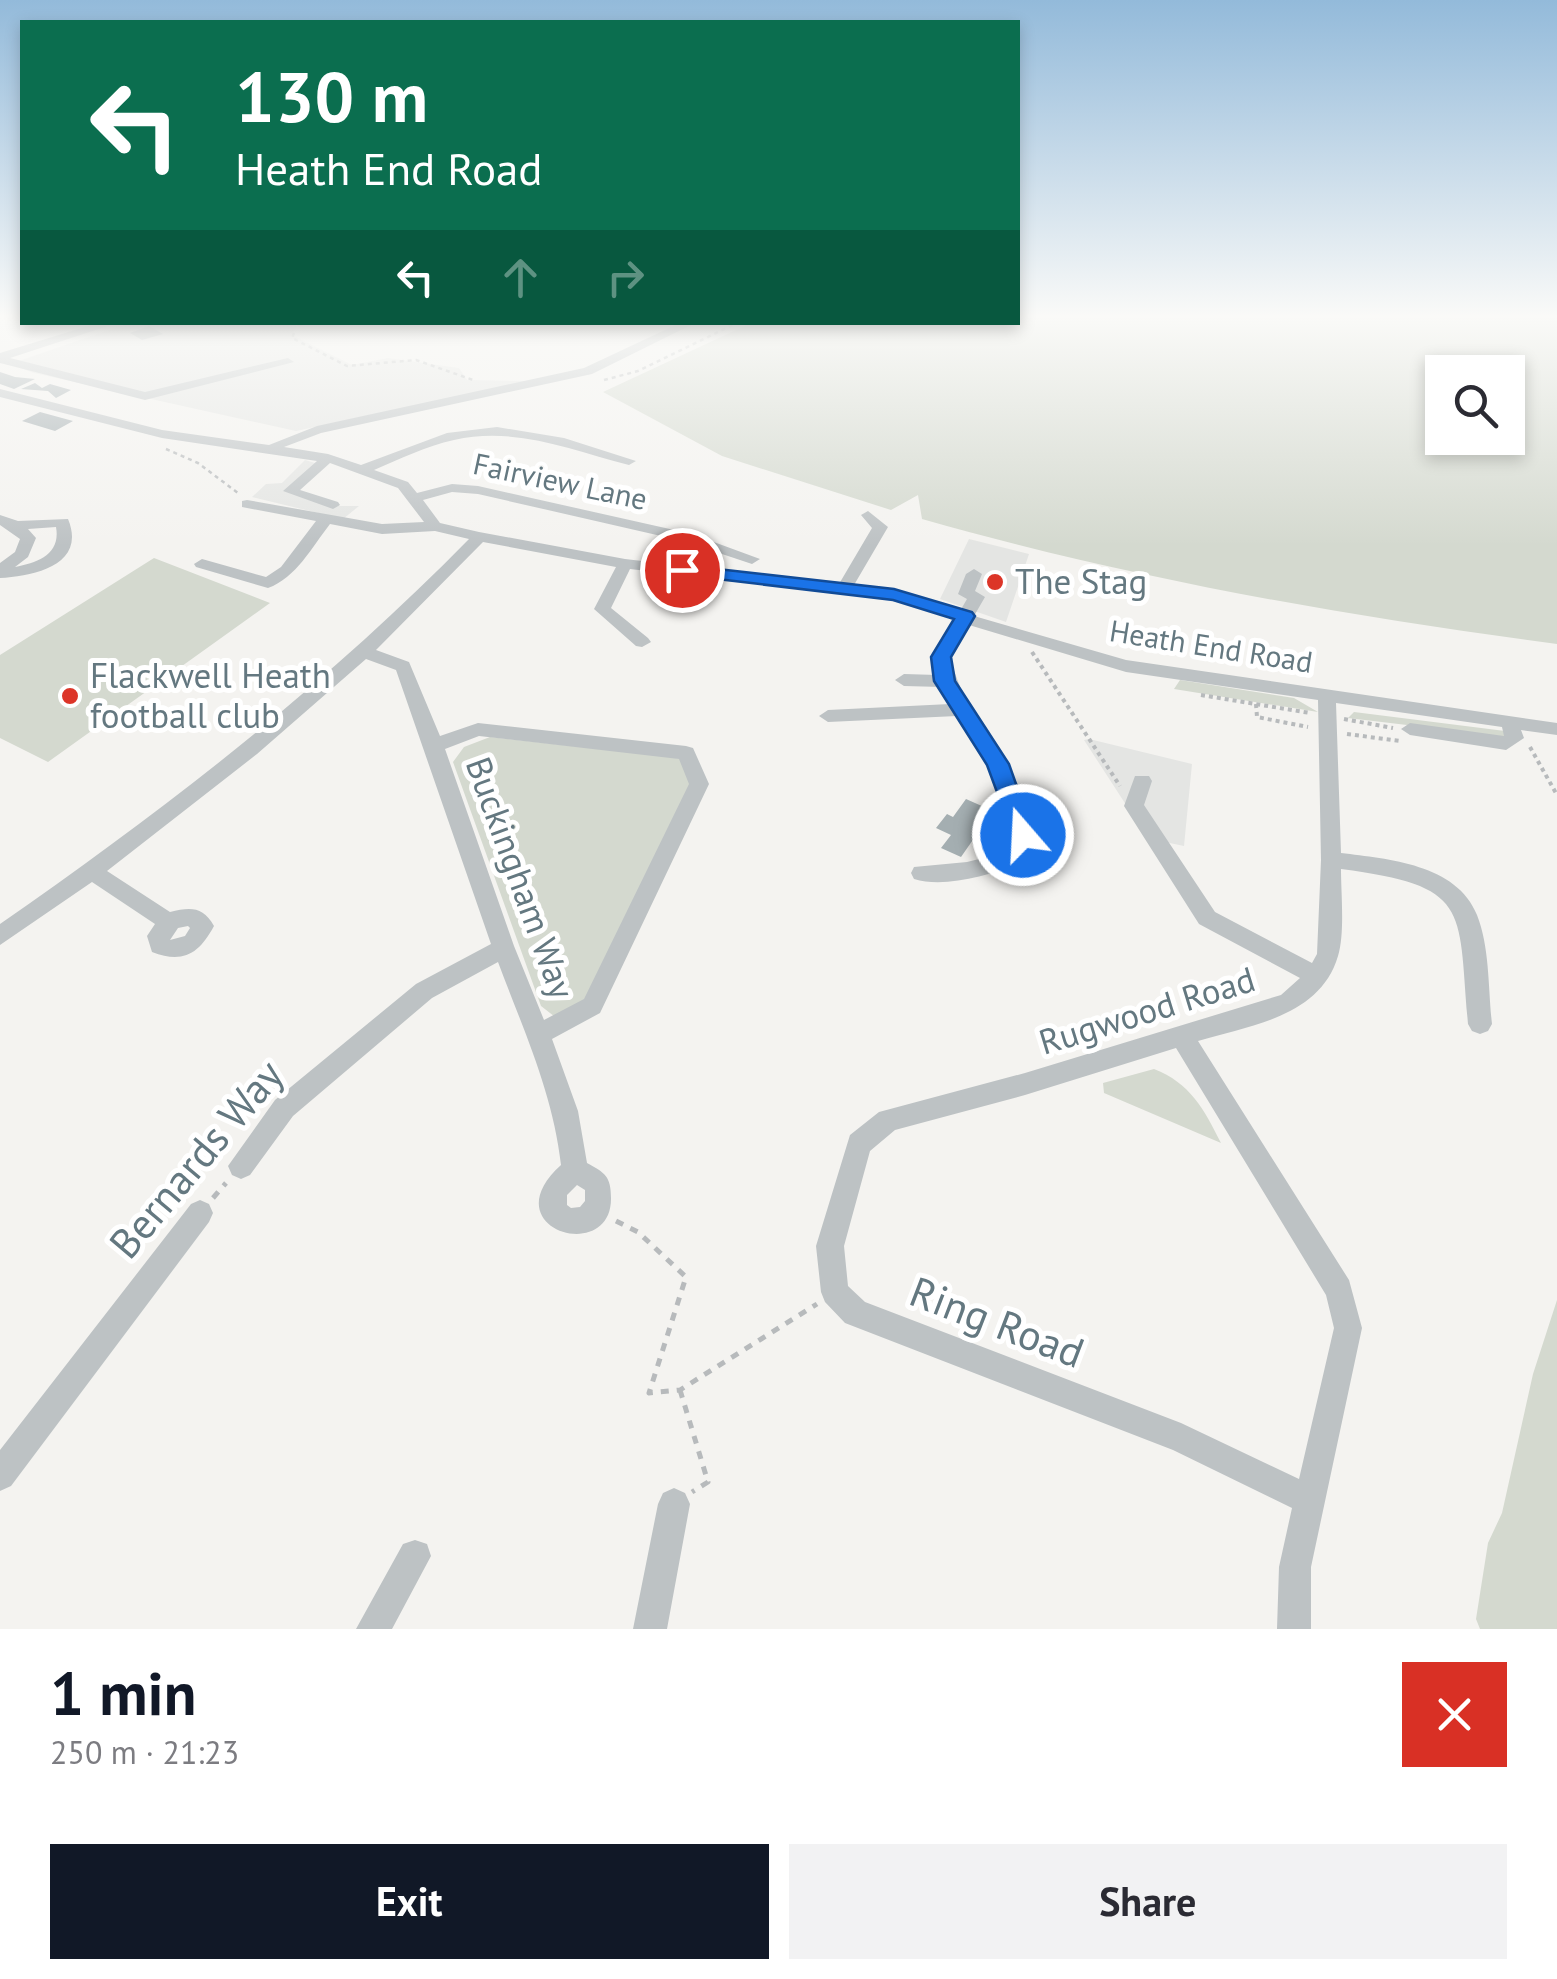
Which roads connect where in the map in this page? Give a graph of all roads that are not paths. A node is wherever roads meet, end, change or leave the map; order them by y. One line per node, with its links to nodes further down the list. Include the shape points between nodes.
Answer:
1 (4, 394): 3 (street, via 162,434)
2 (487, 394): 3 (street, via 317,430)
3 (273, 447): 4 (street)
4 (328, 458): 6 (street); 9 (street, via 290,491)
5 (629, 461): 6 (street, via 532,433 488,430 451,436)
6 (363, 469): 7 (street, via 402,485)
7 (414, 498): 12 (street); 14 (street, Fairview Lane, via 452,488 478,490 687,537)
8 (248, 504): 9 (street)
9 (328, 513): 12 (street, Heath End Road, via 382,529); 15 (street, via 287,570 268,583)
10 (868, 515): 19 (street, via 880,526)
11 (8, 522): 17 (street, via 28,538 22,554); 17 (street, via 53,520 66,530 62,546 42,568)
12 (435, 526): 13 (street, Heath End Road)
13 (479, 537): 16 (street, Heath End Road); 22 (street)
14 (752, 559)
15 (202, 564)
16 (624, 564): 19 (street, Heath End Road); 21 (street, via 602,608)
17 (0, 572)
18 (974, 574): 20 (street, via 966,594 977,597)
19 (844, 587): 20 (street, Heath End Road)
20 (966, 616): 24 (street, via 941,657); 25 (street, Heath End Road, via 1126,666)
21 (642, 642)
22 (364, 652): 31 (street, Buckingham Way, via 403,666); 34 (street)
23 (904, 680): 24 (street)
24 (944, 681): 26 (street)
25 (1327, 697): 28 (street, Heath End Road); 33 (street, Rugwood Road)
26 (960, 710): 27 (street); 35 (street, via 998,764 1023,835 1017,858)
27 (828, 716)
28 (1510, 724): 29 (street, via 1515,738 1506,743); 30 (street, Heath End Road)
29 (1410, 729)
30 (1557, 730)
31 (436, 744): 38 (street, Buckingham Way); 41 (street, Buckingham Way, via 478,729 686,753 699,784 592,1006)
32 (1142, 781): 39 (street, via 1134,806 1206,918)
33 (1332, 860): 40 (street, via 1396,868 1450,891 1466,914); 42 (street, Rugwood Road, via 1328,954 1317,976 1289,1004)
34 (92, 872): 36 (street); 37 (street)
35 (921, 873)
36 (168, 922)
37 (0, 936)
38 (504, 948): 41 (street, Buckingham Way); 44 (street, Bernards Way, via 424,991 284,1108)
39 (1305, 970)
40 (1480, 1024)
41 (539, 1034): 45 (street, Buckingham Way, via 571,1122)
42 (1183, 1038): 43 (street, Rugwood Road); 48 (street, via 1339,1290 1348,1328 1342,1370)
43 (888, 1120): 48 (street, Ring Road, via 860,1144 830,1246 835,1292 855,1313 1181,1438)
44 (241, 1166)
45 (575, 1170): 45 (street, Buckingham Way, via 598,1183 598,1206 586,1219 567,1222 553,1211 554,1188)
46 (200, 1213): 47 (street, Bernards Way)
47 (0, 1475)
48 (1308, 1500): 53 (street, via 1295,1567)
49 (674, 1504): 52 (street)
50 (415, 1556): 51 (street)
51 (373, 1629)
52 (650, 1629)
53 (1294, 1629)

